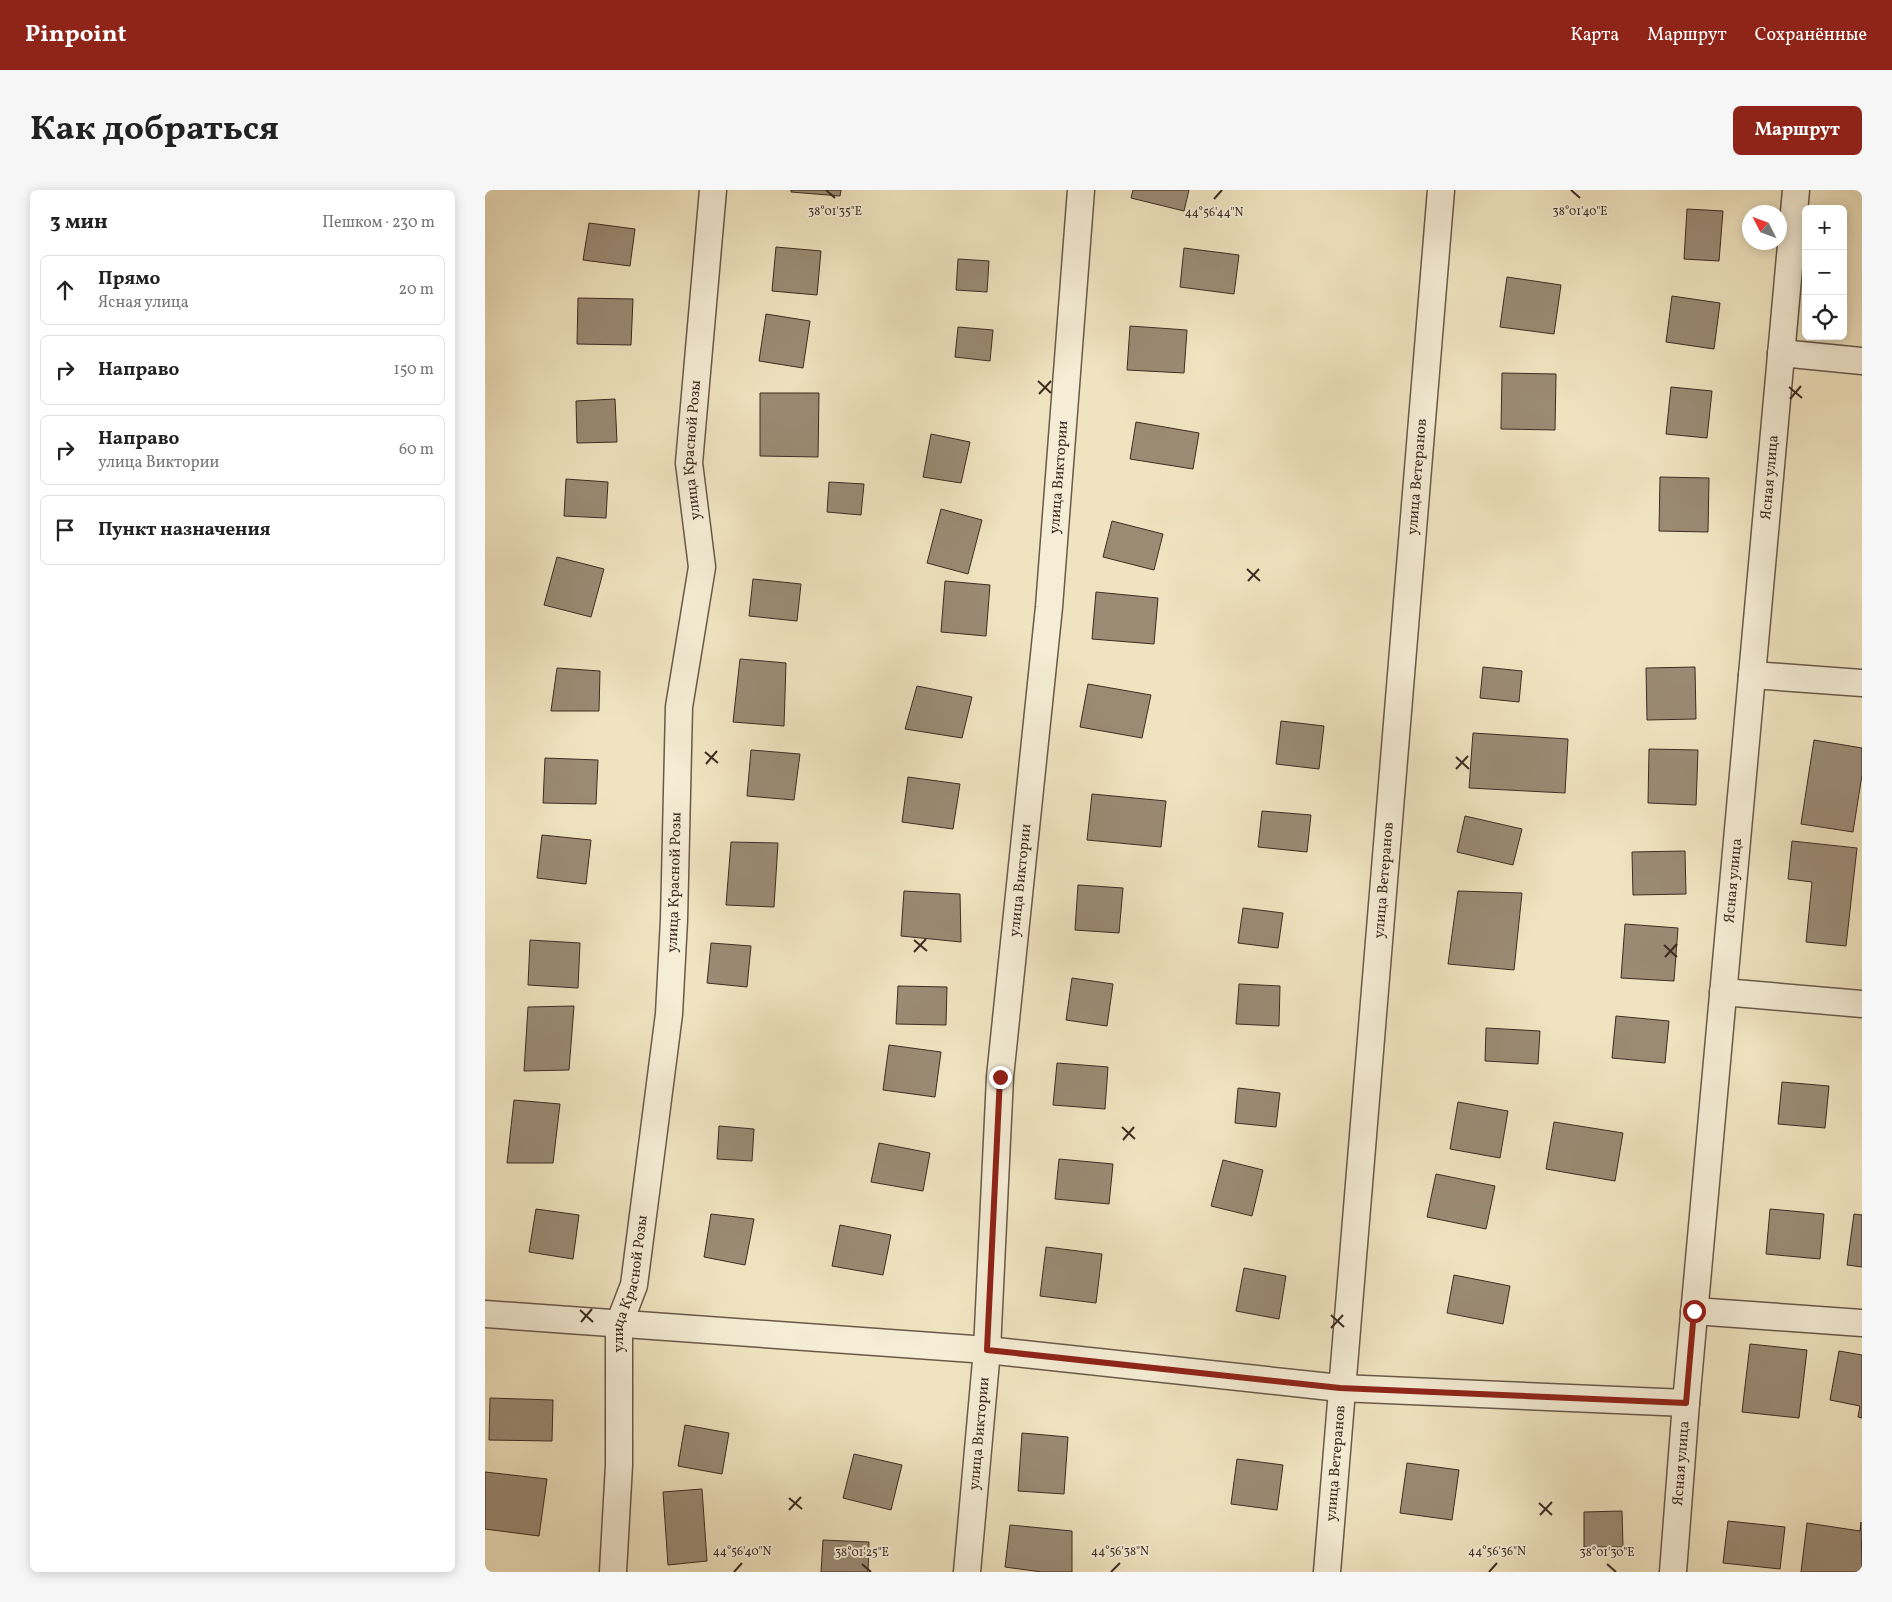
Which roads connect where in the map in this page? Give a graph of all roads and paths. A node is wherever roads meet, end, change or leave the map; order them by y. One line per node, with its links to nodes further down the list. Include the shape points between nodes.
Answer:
1 (713, 190): 14 (street, улица Красной Розы, via 689,463 702,567 679,708 675,920 669,1014 634,1285)
2 (1081, 190): 15 (street, улица Виктории, via 1049,608 1000,1077)
3 (1441, 190): 16 (street, улица Ветеранов)
4 (1795, 190): 5 (street, Ясная улица)
5 (1781, 353): 6 (street); 7 (street, Ясная улица)
6 (1862, 361)
7 (1752, 675): 8 (street); 9 (street, Ясная улица)
8 (1862, 684)
9 (1723, 992): 10 (street); 11 (street, Ясная улица)
10 (1862, 1004)
11 (1694, 1311): 13 (street); 17 (street, Ясная улица)
12 (485, 1314): 14 (street)
13 (1862, 1323)
14 (619, 1324): 15 (street); 18 (street, улица Красной Розы, via 619,1465)
15 (987, 1350): 16 (street); 19 (street, улица Виктории)
16 (1340, 1388): 17 (street); 20 (street, улица Ветеранов)
17 (1686, 1403): 21 (street, Ясная улица)
18 (613, 1572)
19 (967, 1572)
20 (1327, 1572)
21 (1673, 1572)

